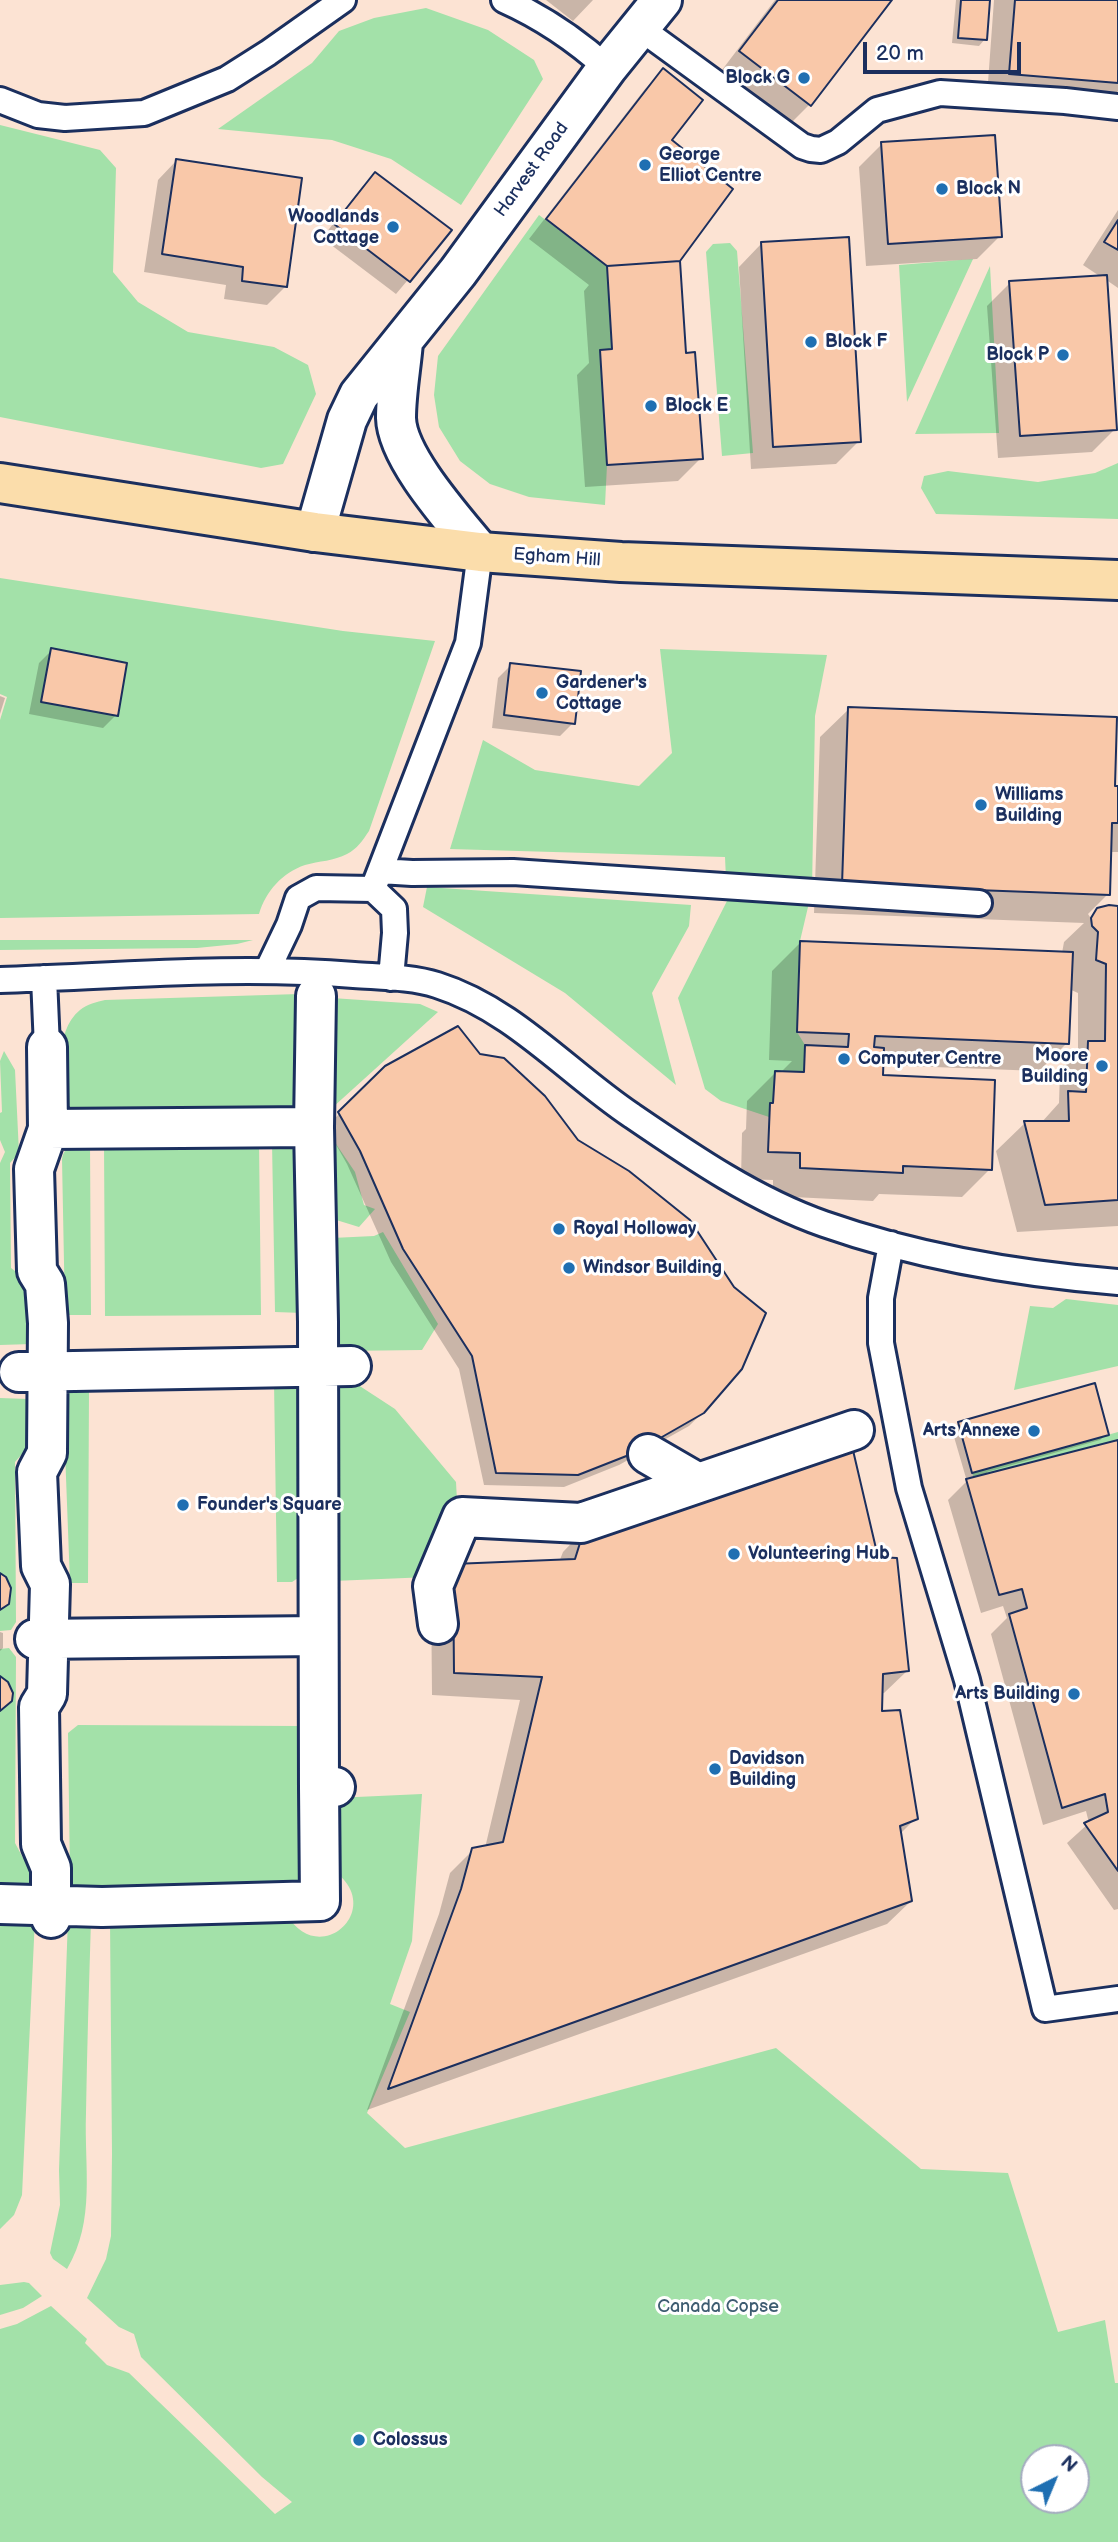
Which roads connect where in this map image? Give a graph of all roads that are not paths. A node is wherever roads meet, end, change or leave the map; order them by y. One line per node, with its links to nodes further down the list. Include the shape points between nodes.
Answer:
1 (343, 0): 5 (lane, via 227,79 144,113 65,118 38,115)
2 (504, 0): 4 (lane, via 538,16)
3 (651, 14): 4 (street, Harvest Road); 6 (lane, via 802,146 811,149 838,142 877,110 940,93)
4 (607, 68): 7 (street, Harvest Road)
5 (0, 100)
6 (1118, 107)
7 (404, 342): 9 (street, Harvest Road, via 359,395 347,420); 10 (street, via 396,421 403,444 411,462)
8 (0, 483): 9 (main road, Egham Hill)
9 (315, 532): 10 (main road, Egham Hill)
10 (480, 552): 11 (main road, Egham Hill, via 621,562); 12 (lane, via 468,642)
11 (1118, 580)
12 (376, 880): 13 (lane, via 412,873 540,874); 14 (lane, via 316,888 298,898); 16 (lane, via 394,909)
13 (979, 903)
14 (267, 971): 15 (lane); 18 (lane)
15 (44, 978): 17 (lane); 19 (lane)
16 (391, 978): 18 (lane); 22 (lane, via 437,985 481,1003 630,1114 719,1172 822,1223)
17 (0, 980)
18 (316, 984): 20 (street)
19 (47, 1048): 21 (street)
20 (314, 1127): 21 (street); 24 (street, via 317,1253)
21 (48, 1129): 25 (street, via 34,1169 37,1271 45,1284 48,1323)
22 (891, 1244): 23 (lane, via 1041,1274); 34 (lane, via 881,1298 881,1343 909,1488 967,1680 1045,2009)
23 (1118, 1282)
24 (333, 1366): 25 (street); 30 (street)
25 (33, 1371): 31 (street, via 47,1453 37,1472 41,1566 50,1584)
26 (854, 1430): 28 (street)
27 (648, 1454): 28 (street)
28 (698, 1483): 29 (street, via 581,1523 496,1508 433,1586)
29 (438, 1624)
30 (318, 1636): 31 (street); 33 (street, via 327,1788 320,1901)
31 (41, 1638): 33 (street, via 47,1694 39,1707 41,1844 51,1868)
32 (0, 1904): 33 (street)
33 (52, 1912)
34 (1118, 1999)

